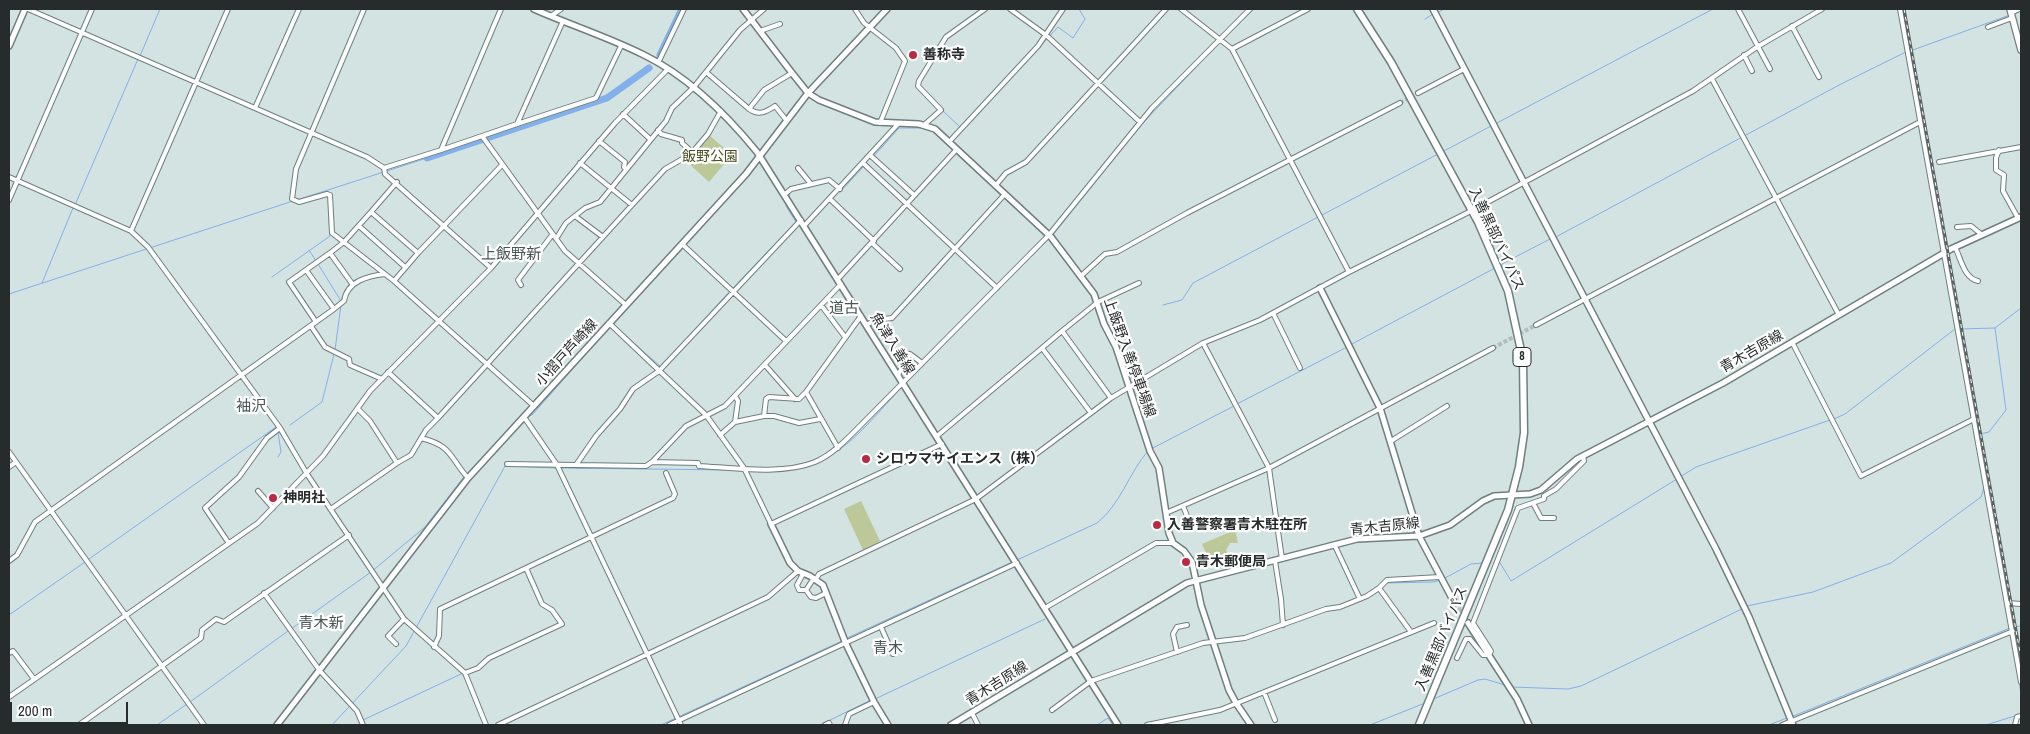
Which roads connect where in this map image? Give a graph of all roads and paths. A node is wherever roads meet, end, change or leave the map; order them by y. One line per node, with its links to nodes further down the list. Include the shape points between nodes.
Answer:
1 (26, 9): 36 (street); 39 (main road)
2 (92, 9): 36 (street)
3 (228, 9): 54 (street)
4 (299, 9): 60 (street)
5 (364, 9): 72 (street)
6 (501, 9): 78 (street)
7 (534, 9): 28 (main road, 魚津入善線)
8 (561, 9): 28 (street)
9 (684, 9): 45 (street)
10 (743, 9): 29 (main road, 上飯野入善停車場線)
11 (764, 9): 29 (street)
12 (855, 9): 34 (street)
13 (887, 9): 34 (main road, 小摺戸芦崎線)
14 (985, 9): 70 (street, via 946,37 919,81 918,86 940,110)
15 (1010, 9): 37 (street)
16 (1063, 9): 37 (street)
17 (1166, 9): 55 (street)
18 (1181, 9): 38 (street)
19 (1250, 9): 38 (street)
20 (1308, 9): 43 (street)
21 (1357, 9): 108 (highway, 入善黒部バイパス / 8, via 1391,62)
22 (1433, 9): 47 (main road)
23 (1738, 9): 42 (street)
24 (1822, 9): 32 (street)
25 (1900, 9): 66 (street)
26 (2019, 9): 27 (street)
27 (2011, 13): 33 (street); 41 (main road)
28 (550, 16): 30 (main road, 魚津入善線)
29 (752, 19): 35 (main road, 上飯野入善停車場線); 50 (street)
30 (563, 22): 40 (main road, 魚津入善線); 69 (street)
31 (780, 24): 35 (street)
32 (1792, 26): 42 (street); 52 (street)
33 (1988, 27)
34 (869, 28): 57 (main road, 小摺戸芦崎線); 67 (street, via 896,48 905,61)
35 (760, 31): 51 (main road, 上飯野入善停車場線)
36 (82, 32): 54 (street); 93 (street)
37 (1046, 35): 55 (street); 76 (street)
38 (1219, 39): 43 (street); 65 (street)
39 (9, 46)
40 (622, 46): 45 (main road, 魚津入善線); 69 (street, via 596,98)
41 (2021, 46)
42 (1757, 47): 44 (street); 48 (street)
43 (1232, 50): 84 (street)
44 (1744, 56): 49 (street); 53 (street)
45 (658, 63): 46 (main road, 魚津入善線)
46 (668, 69): 56 (main road, 魚津入善線); 63 (street)
47 (1464, 69): 58 (street); 94 (main road)
48 (1770, 69)
49 (1752, 71)
50 (706, 72): 56 (street); 61 (street)
51 (792, 73): 57 (main road, 上飯野入善停車場線); 61 (street, via 764,90)
52 (1819, 77)
53 (1712, 79): 94 (street); 103 (street)
54 (196, 82): 60 (street); 118 (street)
55 (1098, 83): 65 (street); 97 (street, via 1026,162 1006,172)
56 (694, 87): 62 (main road, 魚津入善線); 71 (street, via 672,108)
57 (808, 92): 64 (main road, 小摺戸芦崎線); 67 (main road, 上飯野入善停車場線, via 829,105)
58 (1418, 93)
59 (1400, 103): 84 (street)
60 (255, 108): 72 (street)
61 (749, 109): 64 (street, via 765,113 775,106)
62 (720, 111): 81 (street, via 708,134); 82 (main road, 魚津入善線)
63 (623, 114): 74 (street); 75 (street)
64 (787, 121): 82 (main road, 小摺戸芦崎線)
65 (1140, 122): 121 (street)
66 (1920, 122): 103 (street); 131 (street)
67 (880, 123): 68 (main road, 上飯野入善停車場線)
68 (899, 123): 70 (main road, 上飯野入善停車場線); 83 (street)
69 (517, 124): 73 (street)
70 (924, 125): 76 (main road, 上飯野入善停車場線)
71 (658, 130): 74 (street); 81 (street, via 661,134 682,140 682,144)
72 (310, 132): 89 (street); 124 (street, via 296,169 292,199 299,202 330,195 332,232)
73 (482, 136): 78 (street); 88 (street)
74 (650, 139): 91 (street)
75 (599, 141): 86 (street); 91 (street, via 625,162)
76 (949, 142): 79 (main road, 上飯野入善停車場線)
77 (2021, 147): 80 (street)
78 (441, 150): 89 (street)
79 (956, 150): 97 (main road, 上飯野入善停車場線); 102 (street)
80 (1999, 150): 85 (street); 112 (street, via 1996,170 2004,175 2003,191)
81 (692, 152): 107 (street, via 665,170)
82 (761, 156): 101 (main road, 魚津入善線); 126 (main road, 小摺戸芦崎線)
83 (871, 156): 87 (street); 102 (street)
84 (1290, 161): 137 (street); 139 (street, via 1116,252 1105,254)
85 (1939, 162)
86 (580, 163): 98 (street); 110 (street)
87 (864, 164): 99 (street); 106 (street)
88 (502, 165): 110 (street); 114 (street)
89 (384, 168): 95 (street, via 386,174)
90 (798, 168): 96 (street)
91 (626, 169): 98 (street)
92 (9, 177): 93 (street)
93 (17, 180): 105 (street); 118 (street)
94 (1525, 181): 108 (street); 149 (main road)
95 (397, 182): 109 (street); 114 (street)
96 (811, 184): 99 (street, via 829,180); 101 (street, via 791,189)
97 (996, 185): 100 (main road, 上飯野入善停車場線)
98 (612, 187): 107 (street); 111 (street, via 600,202)
99 (840, 189): 104 (street)
100 (1005, 194): 121 (main road, 上飯野入善停車場線); 128 (street)
101 (784, 195): 113 (main road, 魚津入善線)
102 (914, 195): 106 (street)
103 (1776, 198): 149 (street); 155 (street)
104 (830, 199): 116 (street); 125 (street)
105 (9, 200)
106 (906, 204): 125 (street); 128 (street)
107 (632, 205): 122 (street)
108 (1471, 211): 137 (street); 220 (highway, 入善黒部バイパス / 8, via 1508,291 1523,360 1524,434)
109 (371, 212): 115 (street); 129 (street)
110 (537, 214): 120 (street); 134 (street)
111 (575, 216): 122 (street); 123 (street)
112 (2020, 217): 119 (main road, 青木吉原線)
113 (801, 220): 116 (main road, 魚津入善線); 148 (street)
114 (444, 225): 129 (street); 134 (street)
115 (359, 226): 124 (street); 133 (street)
116 (804, 226): 142 (main road, 魚津入善線)
117 (1957, 227): 119 (street, via 1971,226)
118 (131, 231): 176 (street, via 148,247)
119 (1981, 234): 127 (main road, 青木吉原線)
120 (552, 235): 123 (street); 145 (street, via 518,280)
121 (1049, 235): 139 (main road, 上飯野入善停車場線); 146 (street)
122 (603, 237): 132 (street)
123 (556, 239): 132 (street)
124 (344, 242): 130 (street); 138 (street)
125 (873, 242): 135 (street); 142 (street)
126 (682, 244): 148 (street); 151 (main road, 小摺戸芦崎線)
127 (1955, 247): 131 (main road, 青木吉原線); 141 (street, via 1967,275)
128 (955, 248): 146 (street); 160 (street, via 892,318)
129 (418, 252): 133 (street)
130 (330, 253): 136 (street); 144 (street)
131 (1944, 253): 155 (main road, 青木吉原線); 195 (street)
132 (579, 264): 151 (street); 171 (street)
133 (405, 267): 140 (street)
134 (490, 268): 157 (street)
135 (900, 269)
136 (306, 270): 153 (street); 158 (street, via 289,283)
137 (1349, 272): 147 (street)
138 (385, 274): 140 (street); 144 (street, via 370,276)
139 (1081, 276): 150 (main road, 上飯野入善停車場線)
140 (394, 281): 157 (street)
141 (1978, 281)
142 (840, 282): 152 (street); 156 (main road, 魚津入善線)
143 (1139, 283): 150 (street)
144 (353, 284): 153 (street, via 344,301)
145 (521, 285)
146 (997, 288): 170 (street)
147 (1320, 288): 154 (street); 187 (main road)
148 (733, 292): 165 (street); 174 (street)
149 (1586, 299): 161 (street); 196 (main road)
150 (1098, 302): 163 (street); 180 (main road, 上飯野入善停車場線)
151 (626, 305): 159 (main road, 小摺戸芦崎線)
152 (821, 305): 164 (street); 165 (street)
153 (334, 309): 158 (street)
154 (1273, 313): 167 (street); 173 (street)
155 (1838, 315): 166 (main road, 青木吉原線)
156 (861, 316): 160 (main road, 魚津入善線); 164 (street)
157 (438, 320): 171 (street); 175 (street)
158 (316, 322): 162 (street)
159 (609, 323): 174 (street); 185 (main road, 小摺戸芦崎線)
160 (866, 325): 177 (main road, 魚津入善線)
161 (1536, 325)
162 (311, 326): 176 (street); 178 (street, via 325,347 349,359 350,365)
163 (1062, 331): 168 (street); 183 (street)
164 (845, 337): 181 (street)
165 (786, 341): 172 (street)
166 (1792, 342): 195 (street, via 1861,476); 196 (main road, 青木吉原線)
167 (1203, 343): 180 (street); 215 (street)
168 (1042, 348): 189 (street); 200 (street)
169 (1493, 348): 187 (street)
170 (922, 363): 177 (street, via 910,354); 179 (street)
171 (488, 364): 185 (street); 192 (street)
172 (765, 365): 182 (street); 184 (street)
173 (1300, 368)
174 (659, 371): 190 (street); 212 (street, via 633,389)
175 (388, 372): 178 (street); 192 (street)
176 (241, 374): 198 (street); 226 (street)
177 (898, 375): 179 (main road, 魚津入善線)
178 (382, 379): 188 (street)
179 (903, 382): 200 (main road, 魚津入善線); 204 (street)
180 (1129, 385): 183 (street); 227 (main road, 上飯野入善停車場線, via 1150,451 1159,468)
181 (806, 392): 184 (street); 194 (street)
182 (735, 396): 190 (street, via 725,406); 197 (street, via 738,401)
183 (1111, 398): 189 (street)
184 (796, 399): 191 (street, via 769,397)
185 (534, 406): 193 (main road, 小摺戸芦崎線)
186 (1446, 406): 202 (street)
187 (1380, 408): 202 (main road); 215 (street)
188 (358, 409): 208 (street, via 370,421); 217 (street)
189 (1091, 413): 221 (street)
190 (706, 415): 199 (street); 209 (street, via 686,426)
191 (764, 416): 194 (street, via 799,424); 197 (street)
192 (438, 418): 201 (street)
193 (524, 418): 211 (street); 218 (main road, 小摺戸芦崎線)
194 (820, 419): 204 (street)
195 (1974, 419): 253 (street)
196 (1651, 421): 206 (main road, 青木吉原線); 292 (main road, via 1749,617)
197 (736, 422): 199 (street)
198 (280, 428): 217 (street); 234 (street, via 267,438 239,477 205,508)
199 (720, 436): 214 (street)
200 (937, 436): 203 (main road, 魚津入善線)
201 (422, 438): 208 (street, via 411,455); 218 (street, via 450,451)
202 (1391, 441): 233 (main road)
203 (942, 444): 221 (main road, 魚津入善線); 229 (street)
204 (838, 448): 214 (street, via 815,462 801,466)
205 (9, 452): 207 (street)
206 (1583, 456): 220 (main road, 青木吉原線, via 1541,490); 222 (street, via 1584,461 1556,489)
207 (16, 462): 213 (street); 226 (street)
208 (397, 462): 225 (street)
209 (652, 462): 212 (street, via 646,466); 214 (street)
210 (507, 464): 211 (street)
211 (557, 465): 212 (street); 232 (street)
212 (576, 465)
213 (9, 467)
214 (744, 468): 229 (street)
215 (1269, 468): 223 (street); 237 (street)
216 (666, 473): 232 (street, via 675,494 672,498)
217 (307, 474): 224 (street); 225 (street)
218 (468, 478): 246 (main road, 小摺戸芦崎線)
219 (258, 491): 224 (street)
220 (1512, 496): 233 (main road, 青木吉原線, via 1494,496 1482,501 1450,525); 310 (highway, 入善黒部バイパス / 8, via 1497,540)
221 (976, 499): 240 (main road, 魚津入善線); 244 (street)
222 (1533, 503): 228 (street, via 1541,518); 274 (street, via 1518,508 1473,623 1491,651)
223 (1183, 506): 227 (street); 230 (street)
224 (273, 508): 234 (street, via 247,531)
225 (331, 509): 231 (street)
226 (51, 512): 238 (street, via 35,522 17,555); 256 (street)
227 (1166, 513): 235 (main road, 上飯野入善停車場線)
228 (1554, 518)
229 (772, 524): 242 (main road, via 790,563)
230 (1191, 526)
231 (349, 535): 246 (street); 249 (street)
232 (592, 536): 241 (street); 272 (street)
233 (1419, 536): 236 (main road, 青木吉原線, via 1357,539); 243 (main road)
234 (228, 542): 256 (street)
235 (1174, 543): 245 (main road, 上飯野入善停車場線, via 1192,562); 255 (street, via 1156,542)
236 (1335, 546): 237 (main road, 青木吉原線); 251 (street)
237 (1282, 560): 239 (main road, 青木吉原線)
238 (9, 561)
239 (1275, 561): 245 (main road, 青木吉原線); 260 (street, via 1282,599)
240 (1017, 564): 255 (main road, 魚津入善線); 262 (street)
241 (526, 568): 268 (street, via 440,609 439,636); 278 (street, via 542,604 552,610 562,624 489,658 478,668)
242 (800, 573): 244 (main road); 248 (street, via 797,585 799,590); 272 (street, via 768,597)
243 (1440, 577): 247 (street, via 1387,580); 252 (main road)
244 (815, 578): 248 (street); 250 (main road, via 823,584)
245 (1195, 580): 265 (main road, 上飯野入善停車場線); 269 (main road, 青木吉原線)
246 (384, 588): 257 (street); 277 (main road, 小摺戸芦崎線)
247 (1379, 588): 251 (street); 264 (street)
248 (806, 590): 250 (street, via 813,598)
249 (264, 593): 276 (street, via 224,622 216,620 202,630 201,638); 277 (street)
250 (826, 593): 267 (main road)
251 (1360, 599): 260 (street)
252 (1454, 602)
253 (2008, 603): 254 (street); 263 (street)
254 (2021, 604)
255 (1045, 608): 269 (main road, 魚津入善線)
256 (126, 614): 276 (street); 279 (street)
257 (404, 619): 266 (street, via 388,636); 268 (street)
258 (1434, 622): 264 (street)
259 (1468, 623): 274 (main road)
260 (1282, 624): 265 (street, via 1245,638)
261 (1187, 625): 270 (street, via 1176,627 1173,634)
262 (881, 627): 267 (street); 273 (street)
263 (2013, 631): 281 (street); 292 (street)
264 (1411, 632): 282 (street)
265 (1215, 643): 270 (street, via 1203,643); 285 (main road, 上飯野入善停車場線)
266 (396, 644)
267 (846, 644): 284 (main road); 291 (street)
268 (434, 647): 278 (street)
269 (1073, 650): 280 (main road, 魚津入善線); 287 (main road, 青木吉原線)
270 (1178, 652): 280 (street)
271 (9, 653): 279 (street, via 13,651)
272 (647, 654): 291 (street); 299 (street)
273 (893, 654)
274 (1489, 654): 275 (street, via 1483,655 1470,638 1466,639); 311 (main road)
275 (1457, 658)
276 (162, 666): 289 (street); 295 (street)
277 (320, 671): 296 (main road, 小摺戸芦崎線); 297 (street, via 350,702)
278 (465, 673): 298 (street)
279 (34, 679): 283 (street)
280 (1091, 681): 286 (street); 307 (main road, 魚津入善線)
281 (2021, 682)
282 (1264, 692): 285 (street); 290 (street)
283 (9, 697)
284 (874, 702): 303 (street, via 849,714); 304 (main road)
285 (1236, 703): 308 (street, via 1220,710); 309 (main road, 上飯野入善停車場線)
286 (1052, 710)
287 (972, 714): 305 (main road, 青木吉原線); 306 (street)
288 (2021, 716): 313 (street, via 2017,717)
289 (87, 719): 293 (street); 294 (street)
290 (1275, 720)
291 (680, 723): 300 (street)
292 (1792, 723): 312 (street)
293 (79, 725)
294 (92, 725)
295 (204, 725)
296 (277, 725)
297 (363, 725)
298 (486, 725)
299 (498, 725)
300 (669, 725)
301 (825, 725): 302 (street)
302 (830, 725)
303 (845, 725)
304 (888, 725)
305 (951, 725)
306 (978, 725)
307 (1118, 725)
308 (1147, 725)
309 (1251, 725)
310 (1419, 725)
311 (1529, 725)
312 (1782, 725)
313 (2015, 725)

